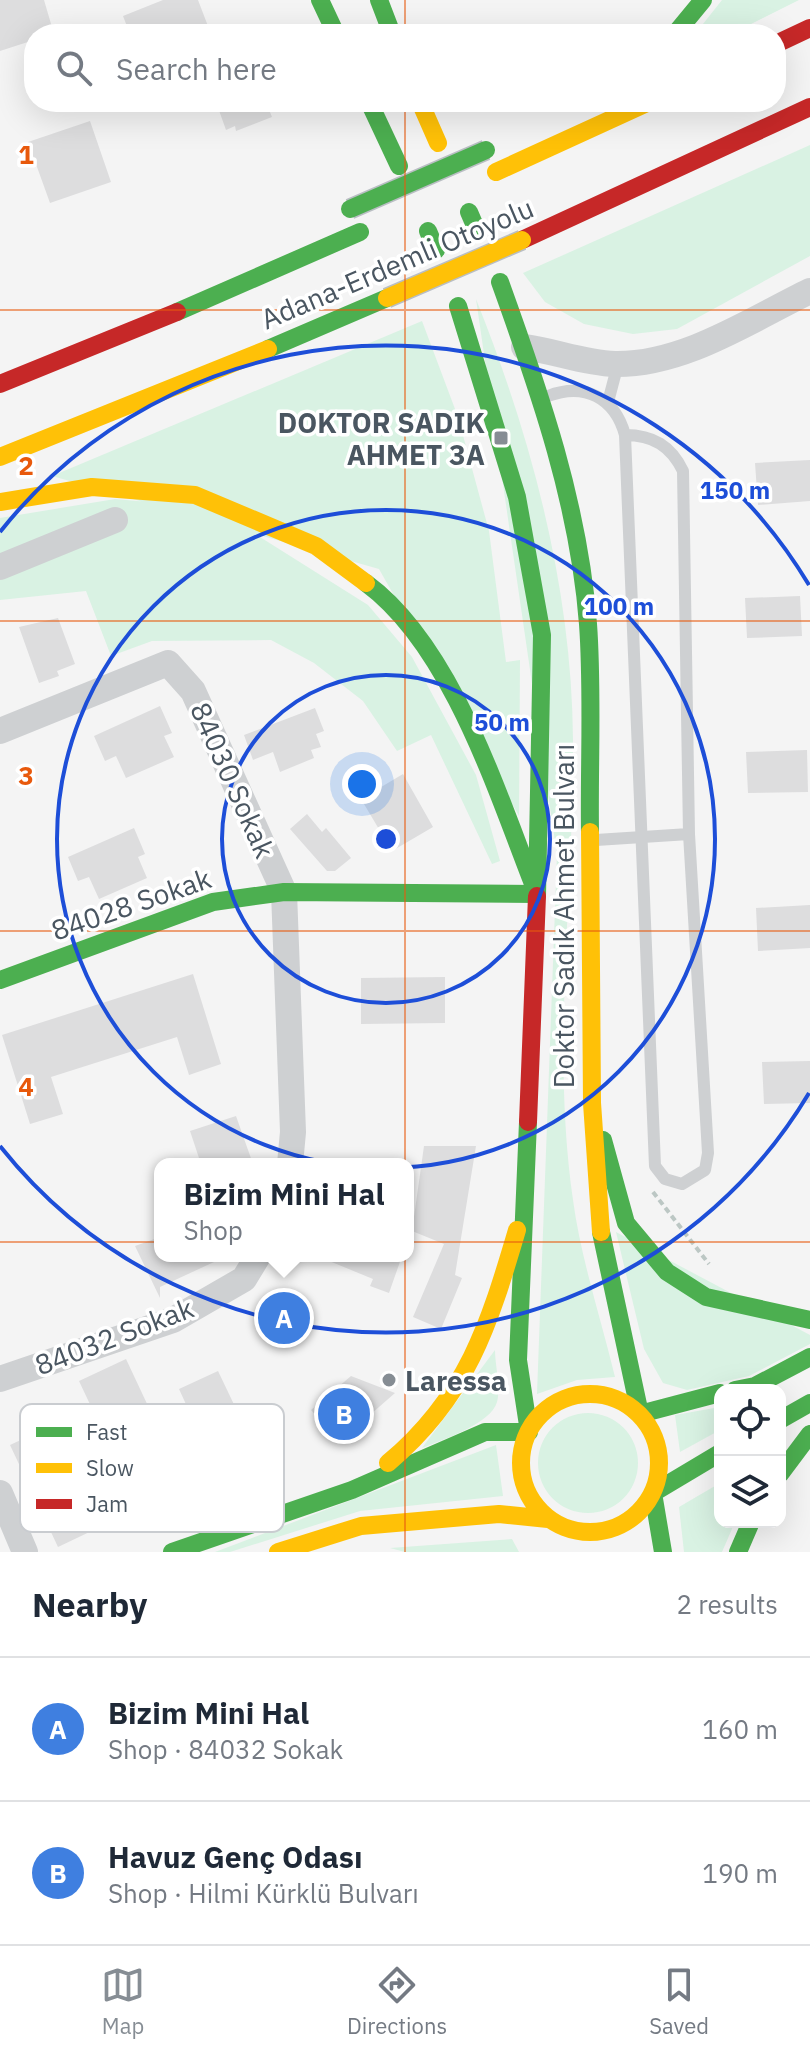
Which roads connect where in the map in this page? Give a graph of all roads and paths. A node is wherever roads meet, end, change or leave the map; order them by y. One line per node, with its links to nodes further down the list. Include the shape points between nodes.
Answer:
1 (320, 0): 4 (main road)
2 (379, 0): 5 (main road)
3 (703, 0): 6 (main road)
4 (331, 24)
5 (388, 24)
6 (683, 24)
7 (810, 28): 8 (main road)
8 (786, 39)
9 (810, 107): 14 (main road, Adana-Erdemli Otoyolu)
10 (374, 112): 17 (main road)
11 (424, 112): 15 (main road)
12 (627, 112): 18 (main road, Adana-Erdemli Otoyolu)
13 (810, 120): 14 (main road)
14 (748, 136): 34 (main road, Adana-Erdemli Otoyolu, bridge, via 387,298)
15 (438, 143)
16 (492, 147): 19 (main road, bridge)
17 (399, 166)
18 (489, 175)
19 (343, 212)
20 (469, 212): 23 (main road)
21 (367, 229): 30 (main road, Adana-Erdemli Otoyolu)
22 (428, 231): 24 (main road)
23 (478, 233)
24 (436, 250)
25 (500, 282): 28 (main road, Doktor Sadık Ahmet Bulvarı)
26 (810, 291): 29 (street, via 678,354)
27 (458, 306): 43 (main road, Doktor Sadık Ahmet Bulvarı, via 517,497 542,635)
28 (524, 347): 29 (street); 31 (main road, Doktor Sadık Ahmet Bulvarı)
29 (618, 364): 32 (lane)
30 (0, 384)
31 (542, 398): 32 (lane, via 573,390); 41 (main road, Doktor Sadık Ahmet Bulvarı, via 570,503 588,624)
32 (608, 402): 33 (lane)
33 (625, 435): 39 (lane, via 659,442 683,471); 40 (lane)
34 (0, 457)
35 (0, 502): 43 (main road, via 92,487 195,495 316,546 373,588 429,651 466,717)
36 (115, 520): 37 (street)
37 (0, 567)
38 (0, 731): 42 (street, 84030 Sokak, via 168,663 193,691)
39 (689, 834): 40 (lane); 40 (lane, via 708,1153 705,1170 682,1184 665,1179 655,1166)
40 (640, 837): 41 (lane)
41 (591, 840): 45 (main road, Doktor Sadık Ahmet Bulvarı)
42 (284, 892): 43 (main road, 84028 Sokak); 44 (main road, 84028 Sokak, via 213,902); 46 (street)
43 (537, 894): 47 (main road, Doktor Sadık Ahmet Bulvarı)
44 (0, 980)
45 (592, 1103): 49 (main road, via 626,1223 667,1272 706,1297); 55 (main road, Doktor Sadık Ahmet Bulvarı, via 598,1220)
46 (291, 1158)
47 (524, 1207): 57 (main road, Doktor Sadık Ahmet Bulvarı, via 518,1360); 61 (main road, via 482,1345 456,1394 407,1449)
48 (254, 1262): 51 (street, 84032 Sokak, via 244,1279 173,1320)
49 (810, 1320)
50 (810, 1357): 52 (main road)
51 (0, 1379)
52 (759, 1384)
53 (714, 1395): 55 (main road)
54 (810, 1403): 56 (main road)
55 (640, 1414): 57 (main road, via 620,1400 574,1396 553,1405); 63 (main road, via 660,1455)
56 (786, 1417)
57 (529, 1432): 61 (main road, via 485,1432); 65 (main road, via 520,1461 523,1483)
58 (810, 1434): 60 (main road)
59 (715, 1456): 63 (main road)
60 (786, 1466)
61 (352, 1490): 64 (main road)
62 (0, 1493): 69 (street)
63 (653, 1493): 65 (main road, via 634,1519 613,1530 568,1530); 72 (main road)
64 (284, 1513)
65 (548, 1519): 68 (main road); 71 (main road, via 499,1514 361,1526)
66 (748, 1528): 73 (main road)
67 (230, 1532): 70 (main road)
68 (555, 1541)
69 (25, 1552)
70 (172, 1552)
71 (278, 1552)
72 (663, 1552)
73 (738, 1552)

